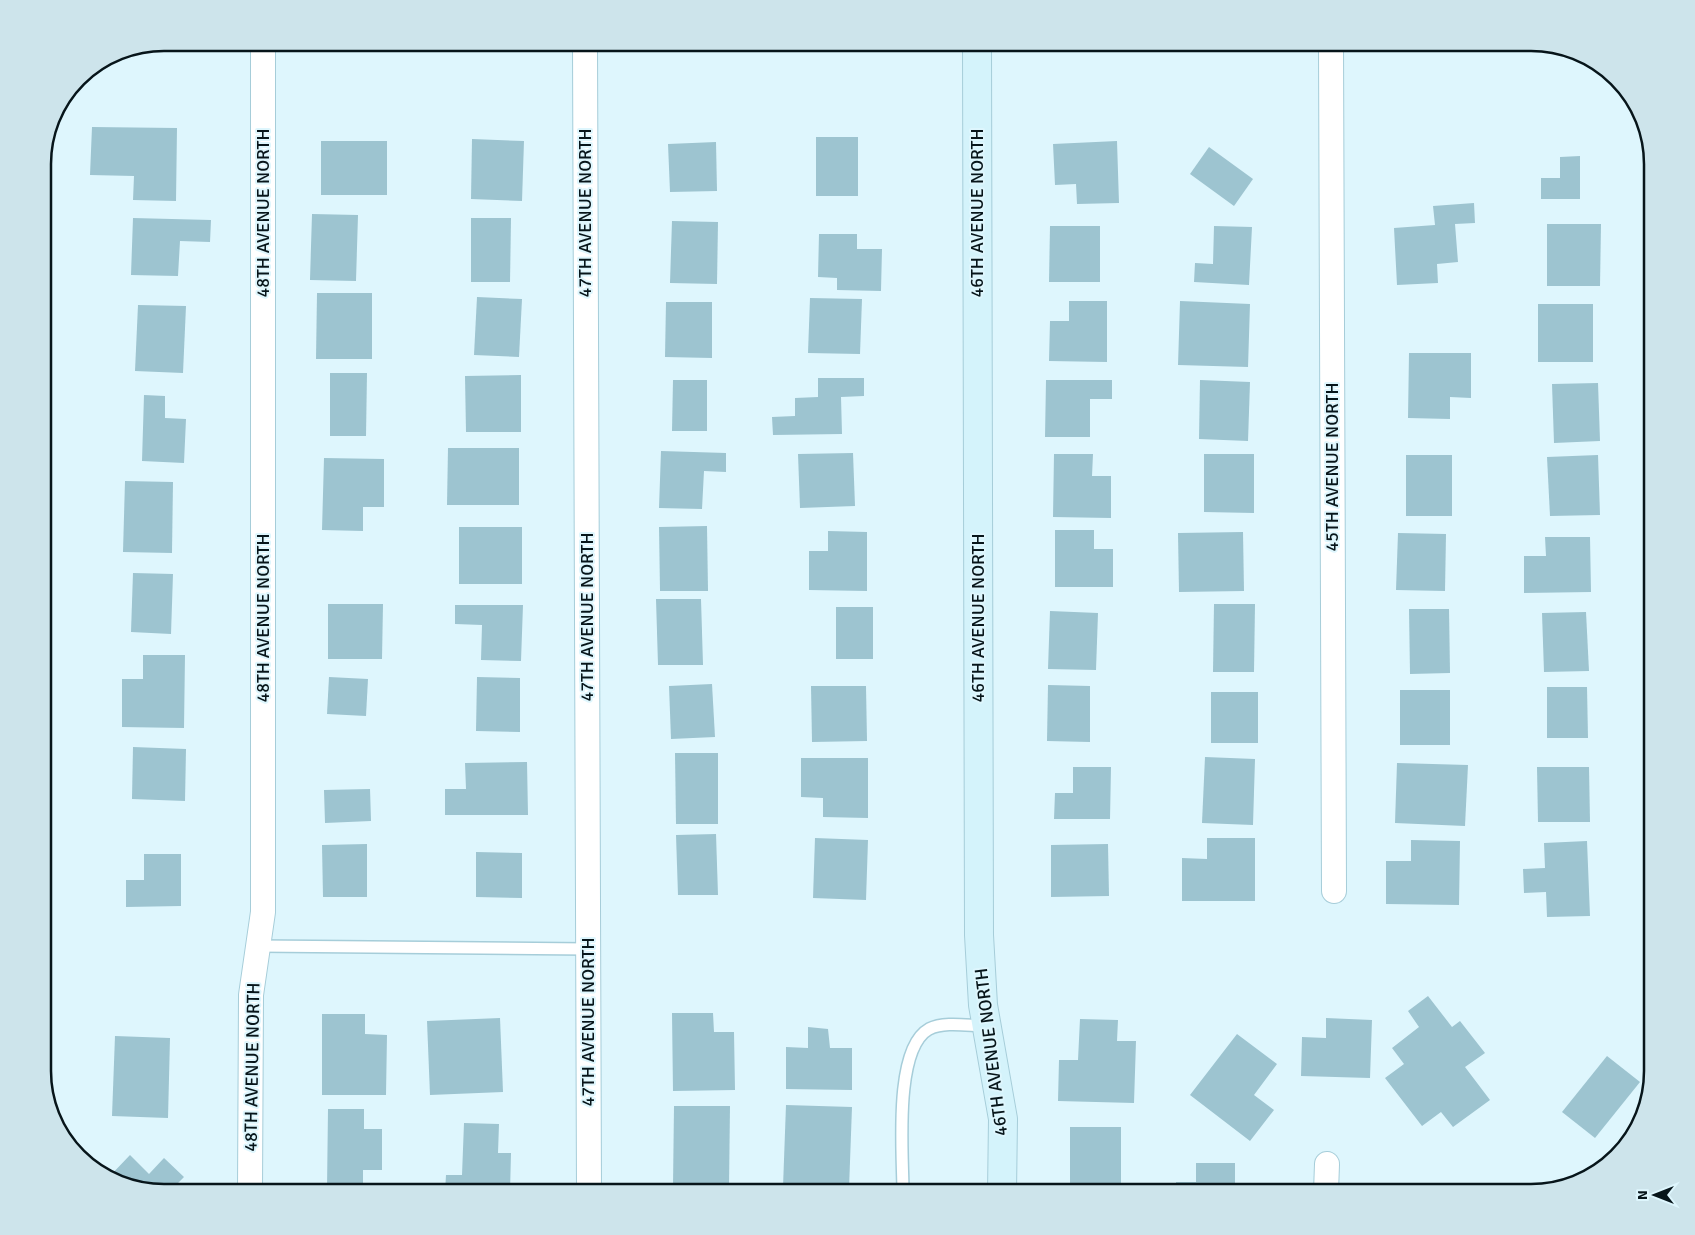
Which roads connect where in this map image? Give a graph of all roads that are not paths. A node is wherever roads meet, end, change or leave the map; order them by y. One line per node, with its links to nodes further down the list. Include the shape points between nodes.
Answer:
1 (263, 51): 6 (street, 48TH AVENUE NORTH, via 263,912)
2 (584, 51): 7 (street, 47TH AVENUE NORTH)
3 (977, 51): 8 (street, 46TH AVENUE NORTH, via 979,925)
4 (1331, 51): 5 (street, 45TH AVENUE NORTH)
5 (1334, 891)
6 (258, 946): 7 (lane); 10 (street, 48TH AVENUE NORTH, via 251,995)
7 (588, 949): 11 (street, 47TH AVENUE NORTH)
8 (986, 1026): 12 (lane, via 947,1025 928,1030 914,1047 902,1086); 13 (street, 46TH AVENUE NORTH, via 1003,1119)
9 (1327, 1164): 14 (street)
10 (250, 1184)
11 (589, 1184)
12 (903, 1184)
13 (1002, 1184)
14 (1326, 1184)

